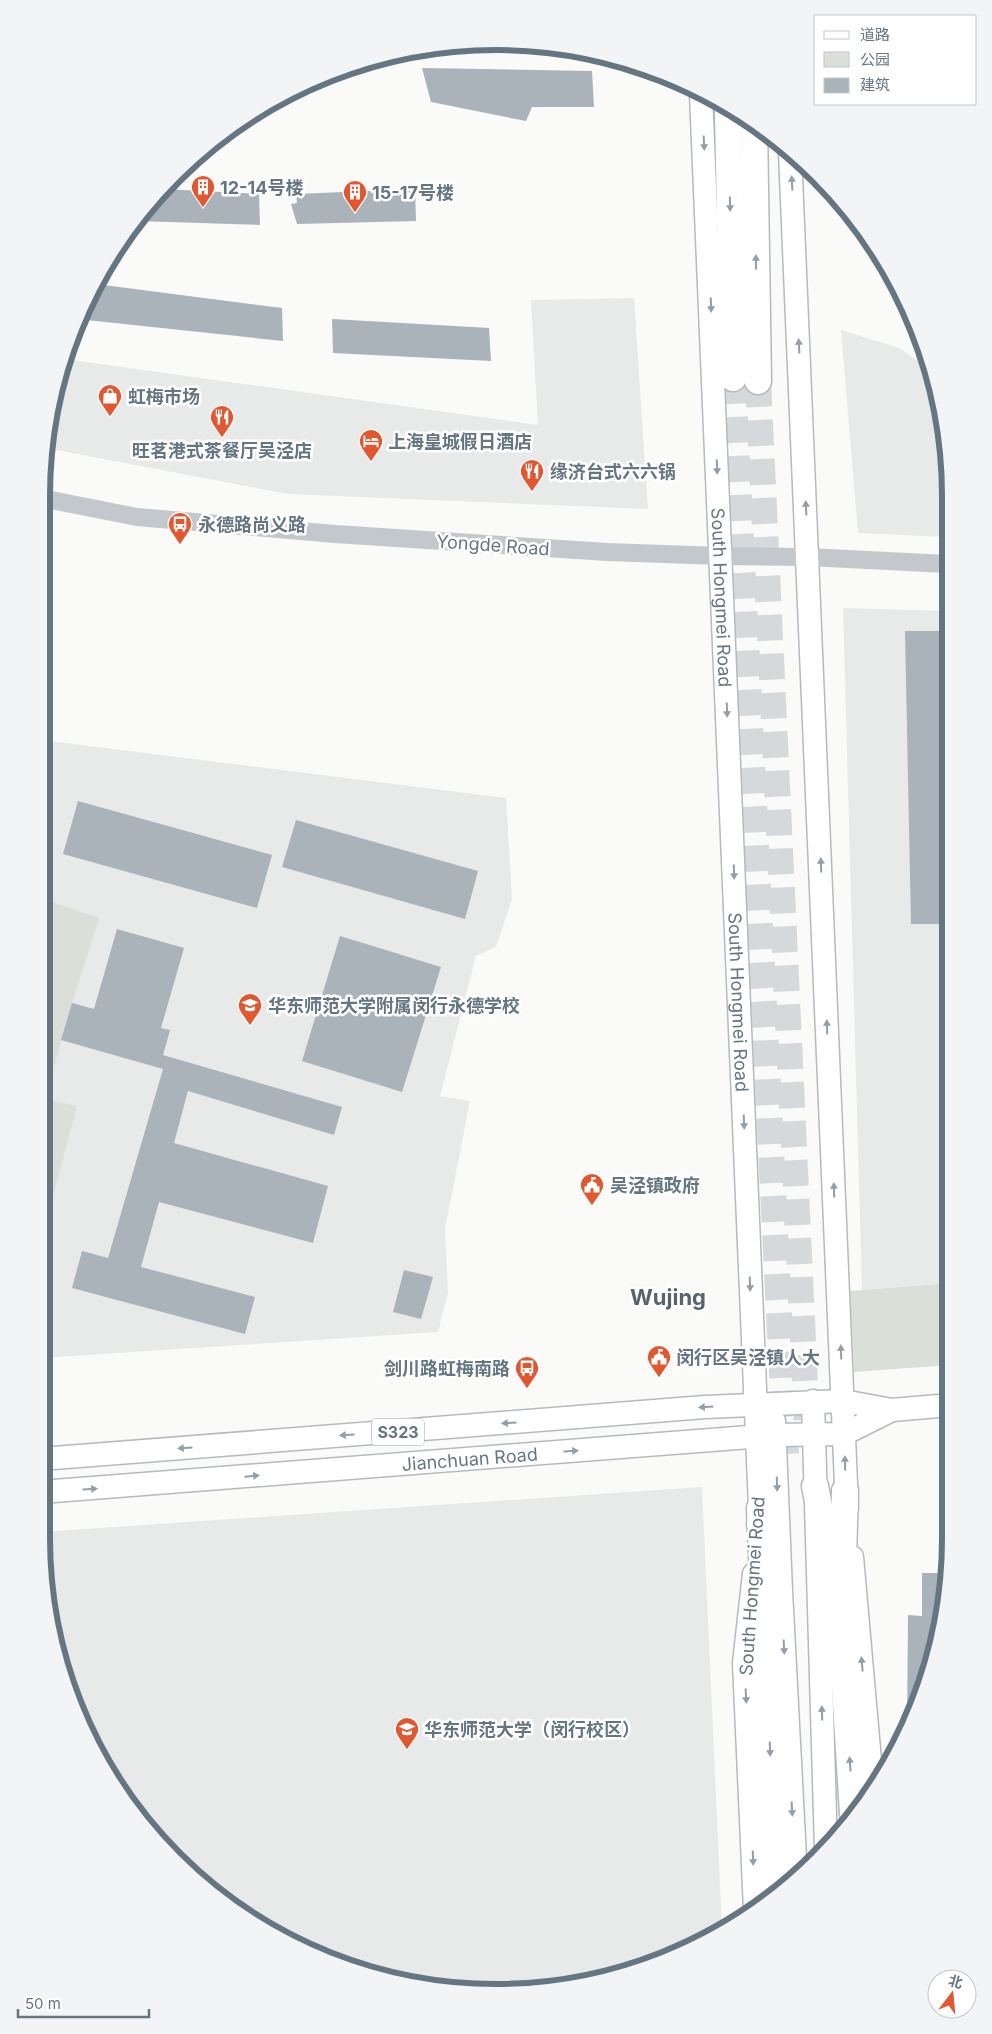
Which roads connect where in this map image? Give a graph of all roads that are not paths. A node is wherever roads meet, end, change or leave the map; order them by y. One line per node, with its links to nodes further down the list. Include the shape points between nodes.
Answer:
1 (701, 100): 7 (main road, South Hongmei Road, one-way to 7)
2 (737, 121): 3 (highway)
3 (746, 133): 5 (highway)
4 (790, 161): 8 (main road, one-way to 4)
5 (746, 379)
6 (50, 500): 7 (street, Yongde Road, via 137,517 335,534)
7 (721, 556): 8 (street, Yongde Road); 12 (main road, South Hongmei Road, one-way to 12)
8 (808, 557): 9 (street, Yongde Road); 11 (main road, one-way to 8)
9 (942, 564)
10 (813, 1401): 11 (main road, Jianchuan Road / S323); 12 (main road, Jianchuan Road / S323); 16 (main road)
11 (843, 1401): 14 (main road, Jianchuan Road / S323); 15 (main road)
12 (764, 1404): 17 (main road, South Hongmei Road); 18 (main road, Jianchuan Road / S323, one-way to 18)
13 (942, 1406): 14 (main road, Jianchuan Road / S323)
14 (892, 1410): 15 (main road, Jianchuan Road)
15 (844, 1434): 16 (main road, Jianchuan Road); 21 (main road, one-way to 15)
16 (814, 1435): 17 (main road, Jianchuan Road); 19 (main road)
17 (765, 1437): 20 (main road, Jianchuan Road, one-way to 17); 22 (main road, South Hongmei Road); 27 (main road, South Hongmei Road, one-way to 27)
18 (50, 1458)
19 (815, 1486): 23 (highway); 26 (main road, one-way to 19)
20 (50, 1491)
21 (845, 1491): 23 (highway); 24 (main road, one-way to 21)
22 (760, 1508): 28 (highway, one-way to 28); 29 (main road, South Hongmei Road, one-way to 29, via 744,1663)
23 (841, 1624): 25 (highway, one-way to 23)
24 (872, 1778)
25 (853, 1806)
26 (826, 1838)
27 (795, 1868)
28 (776, 1885)
29 (755, 1901)

